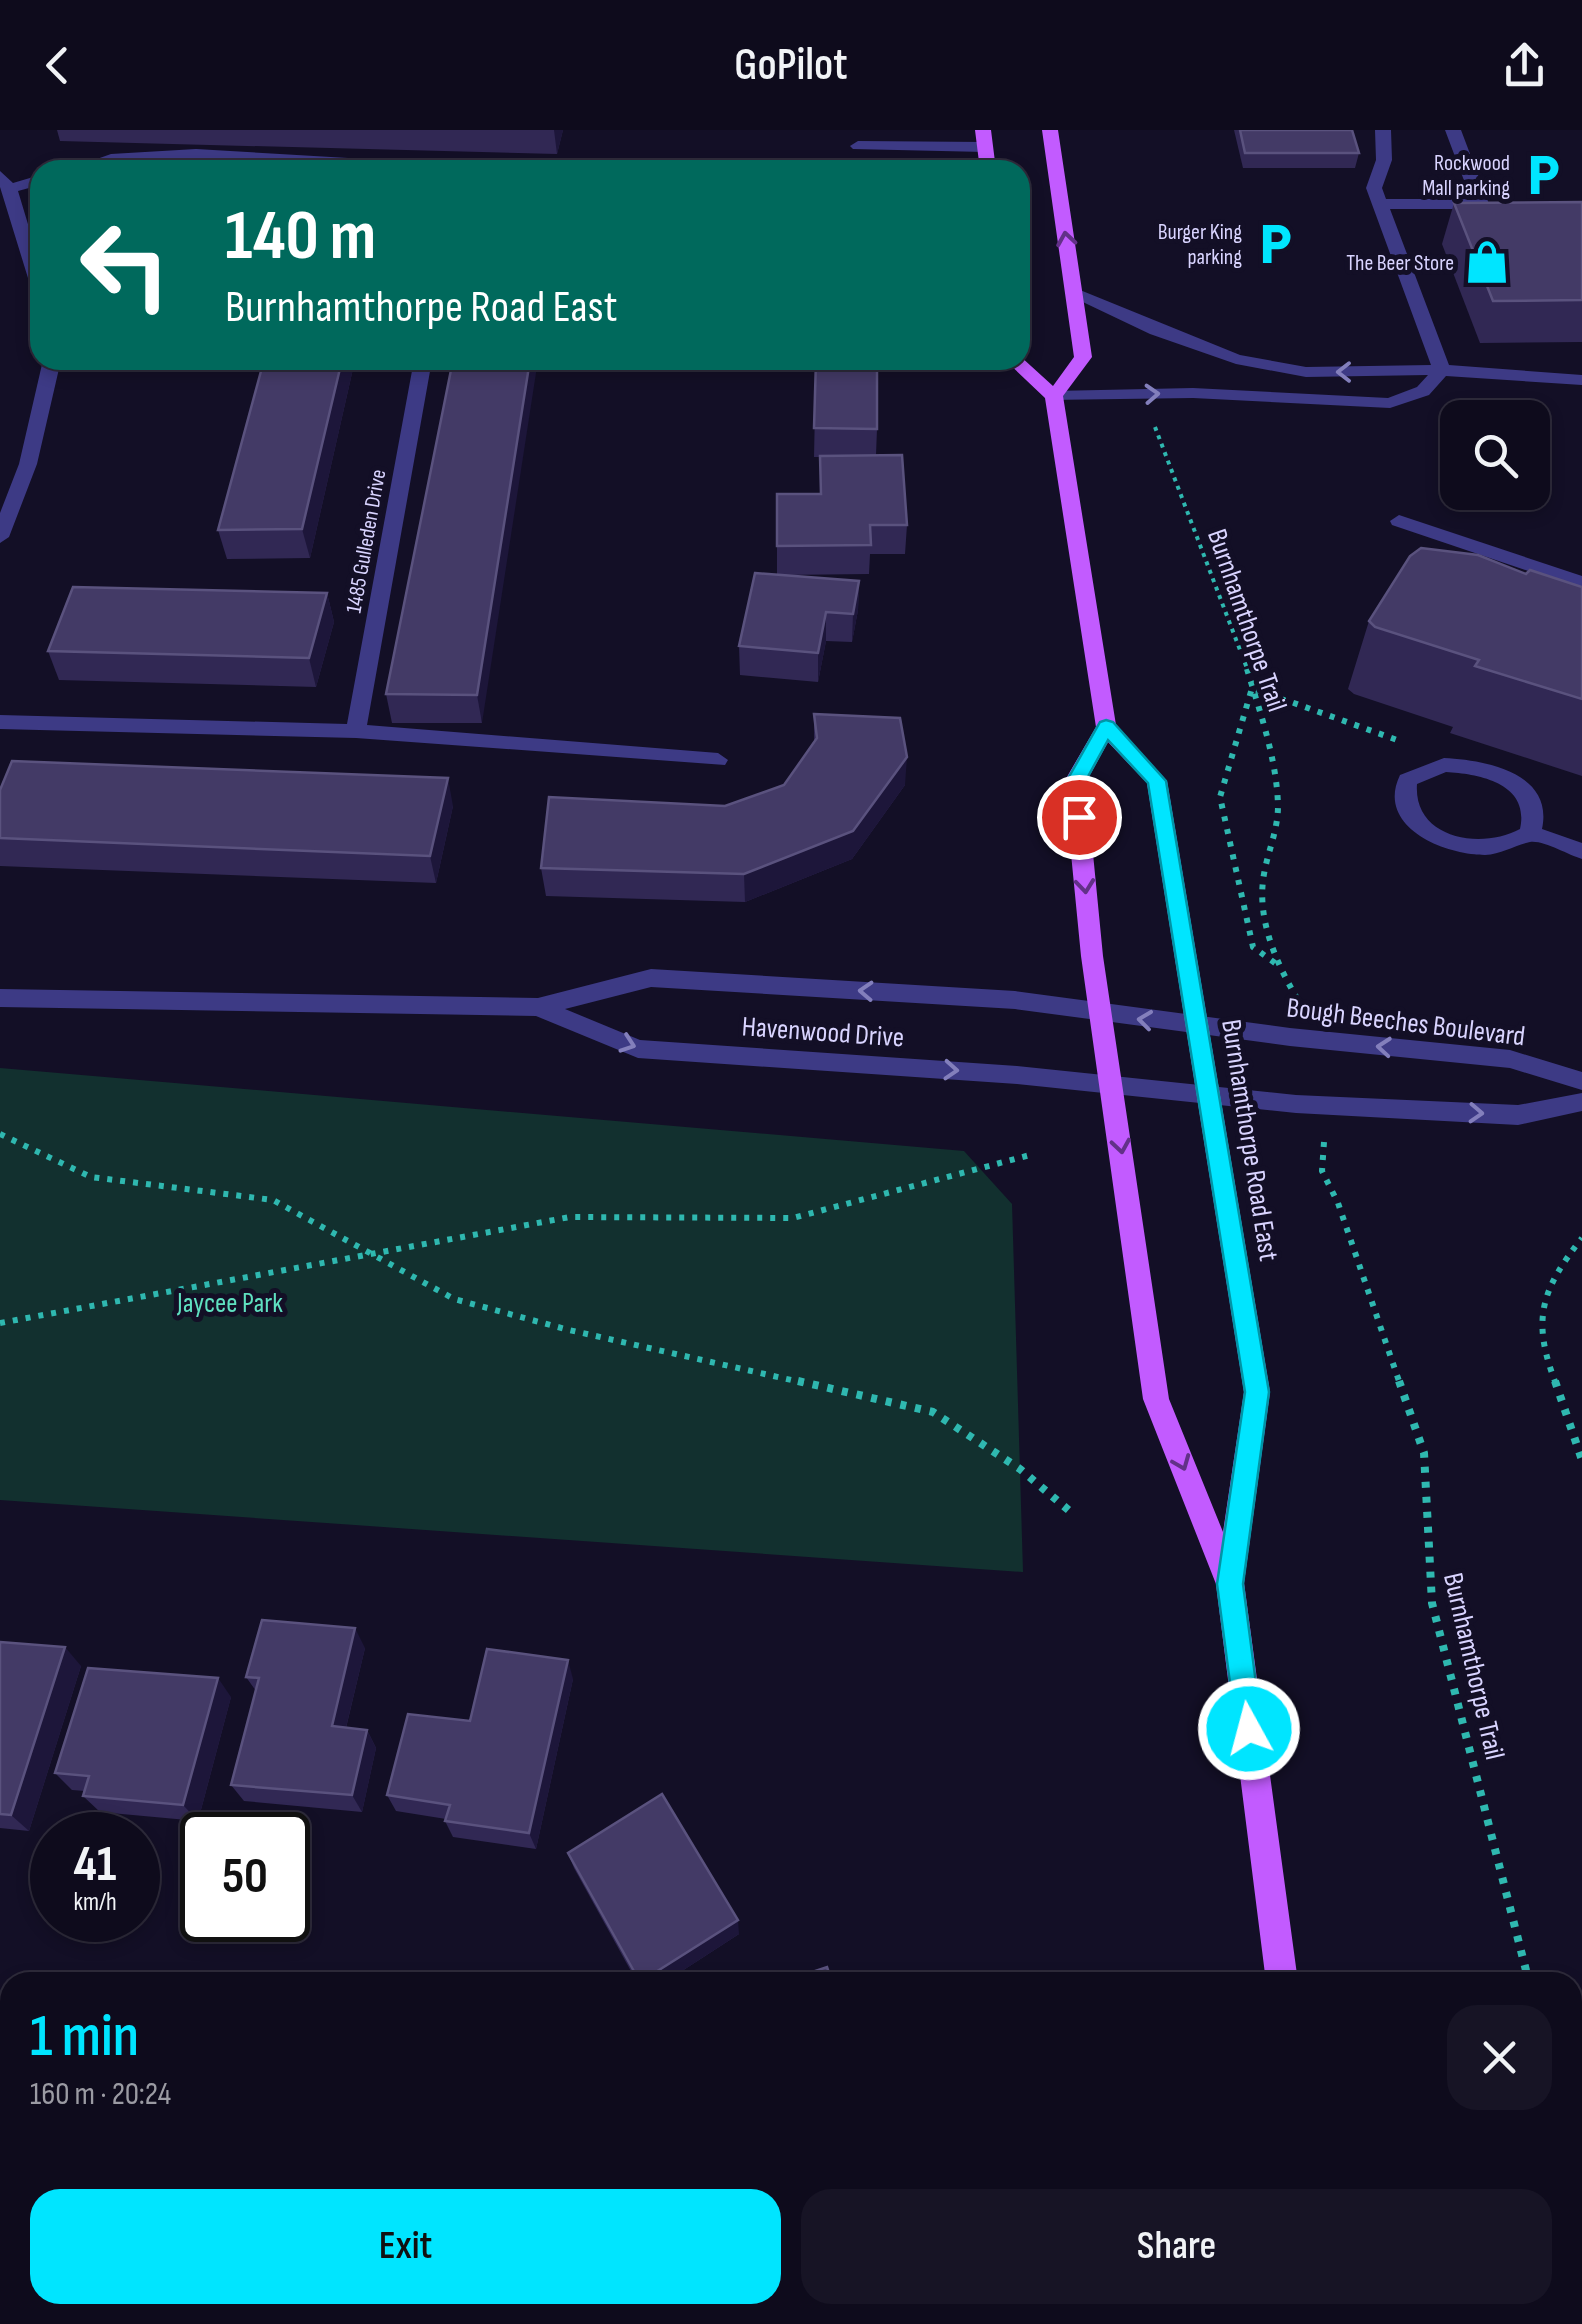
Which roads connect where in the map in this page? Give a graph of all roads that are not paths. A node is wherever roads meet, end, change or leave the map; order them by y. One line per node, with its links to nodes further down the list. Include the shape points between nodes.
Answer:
1 (1050, 130): 12 (main road, one-way to 1)
2 (1383, 130): 10 (street, via 1384,160 1374,188)
3 (1453, 130): 10 (street, via 1488,206)
4 (984, 139): 5 (street)
5 (858, 146)
6 (108, 160): 7 (street, via 196,154)
7 (302, 160)
8 (30, 181): 9 (street)
9 (5, 182): 11 (street)
10 (1379, 204): 16 (street)
11 (30, 259)
12 (1074, 294): 16 (street, one-way to 12, via 1306,372 1236,359); 18 (main road, via 1083,357)
13 (50, 370): 20 (street, via 28,464)
14 (421, 370): 24 (street, 1485 Gulleden Drive)
15 (1025, 370): 18 (main road)
16 (1442, 370): 17 (street); 18 (street, one-way to 16, via 1193,393 1390,403 1423,391)
17 (1582, 380)
18 (1054, 396): 23 (main road)
19 (1399, 521): 21 (street)
20 (0, 538)
21 (1582, 583)
22 (0, 722): 24 (street)
23 (1106, 726): 30 (main road, Burnhamthorpe Road East, one-way to 30, via 1075,782); 31 (main road, Burnhamthorpe Road East, via 1157,781)
24 (356, 731): 25 (street)
25 (718, 760)
26 (1530, 833): 26 (street, via 1501,848 1460,847 1409,812 1402,796 1407,780 1444,765 1486,768 1523,789 1536,819); 27 (street)
27 (1582, 851)
28 (0, 998): 29 (street, Havenwood Drive)
29 (538, 1007): 30 (street, Havenwood Drive, one-way to 29, via 1015,1000 651,978); 33 (street, Havenwood Drive, one-way to 33, via 638,1049)
30 (1102, 1014): 31 (street, Bough Beeches Boulevard, one-way to 30); 33 (main road, Burnhamthorpe Road East)
31 (1197, 1026): 32 (street, Bough Beeches Boulevard, one-way to 31, via 1510,1059); 34 (main road, Burnhamthorpe Road East)
32 (1582, 1082)
33 (1112, 1086): 34 (street); 36 (main road, Burnhamthorpe Road East, one-way to 36, via 1156,1399)
34 (1206, 1096): 35 (street, one-way to 35, via 1518,1116); 36 (main road, Burnhamthorpe Road East, via 1257,1392)
35 (1582, 1102)
36 (1230, 1584): 37 (main road, Burnhamthorpe Road East)
37 (1281, 1972)

